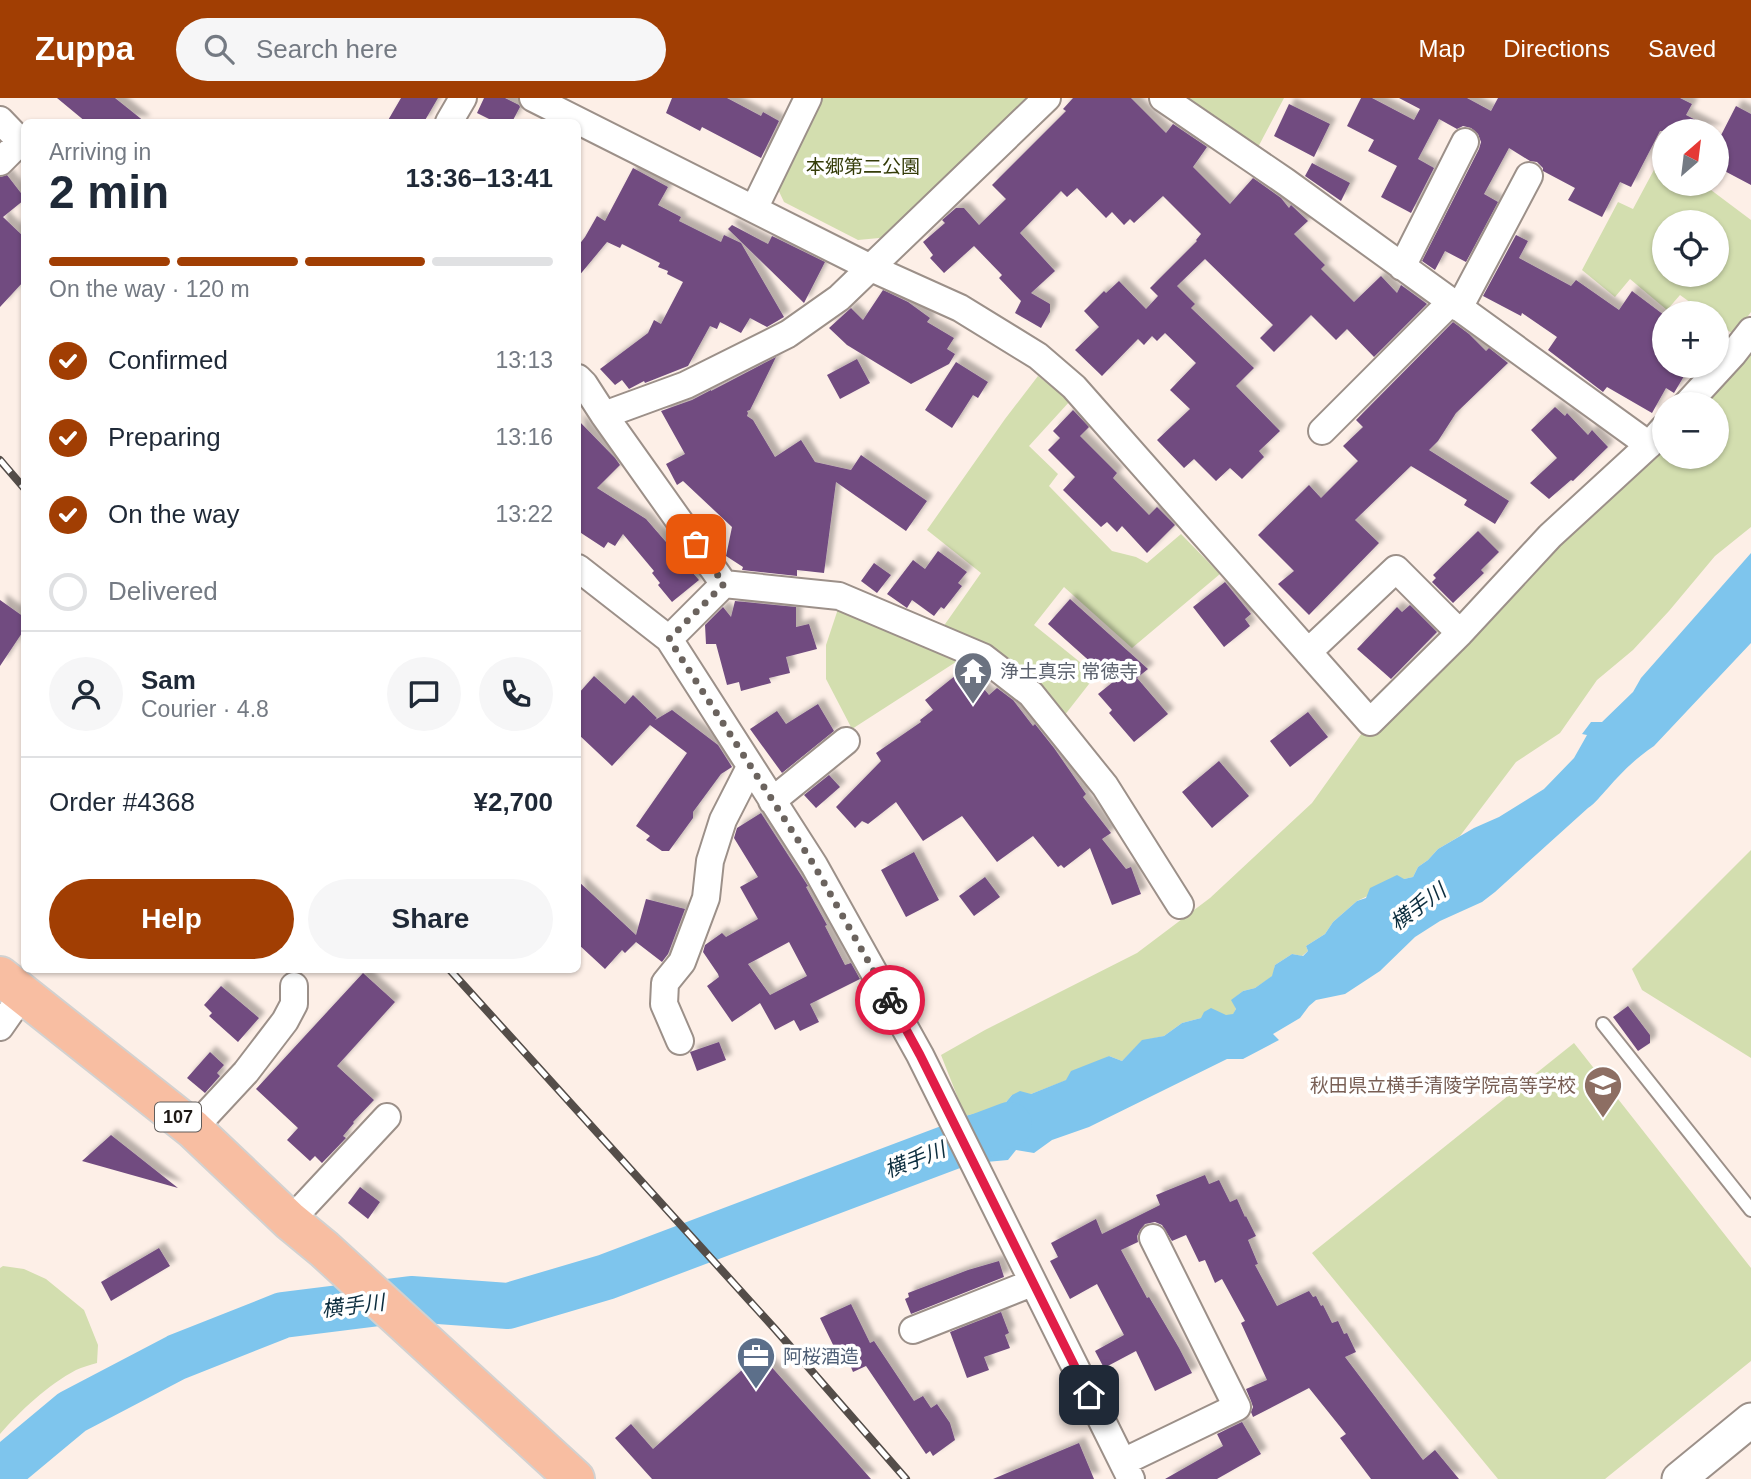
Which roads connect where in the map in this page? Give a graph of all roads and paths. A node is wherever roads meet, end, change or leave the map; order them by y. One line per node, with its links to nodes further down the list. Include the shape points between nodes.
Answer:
1 (463, 98): 6 (street)
2 (533, 98): 7 (street)
3 (808, 98): 15 (street)
4 (1048, 98): 16 (street)
5 (1163, 98): 17 (street)
6 (451, 119)
7 (575, 119)
8 (0, 120): 10 (street)
9 (581, 122): 15 (street)
10 (21, 141)
11 (1465, 142): 17 (street)
12 (21, 145): 13 (street)
13 (0, 162)
14 (1529, 176): 18 (street)
15 (754, 209): 16 (street)
16 (869, 267): 22 (street, via 839,298 788,334 686,384); 30 (street, via 960,308 1038,356 1074,387)
17 (1402, 267): 18 (street)
18 (1455, 305): 23 (street); 24 (street)
19 (1751, 331): 21 (street)
20 (581, 381): 22 (street)
21 (1698, 392)
22 (604, 415): 27 (street)
23 (1322, 431)
24 (1652, 434)
25 (1652, 442): 28 (street, via 1550,536)
26 (581, 578): 29 (street)
27 (724, 584): 29 (street); 34 (street, via 839,596 983,657 1031,694 1105,786)
28 (1460, 633): 30 (street, via 1396,569); 30 (street, via 1370,722)
29 (669, 639): 32 (street)
30 (1308, 652)
31 (846, 741): 33 (street)
32 (750, 767): 33 (street); 39 (street, via 723,820 710,861 706,898 682,962 665,983 664,1004)
33 (772, 802): 45 (street, via 814,865 920,1055)
34 (1180, 905)
35 (294, 986): 41 (street, via 294,1004 285,1021)
36 (9, 989): 38 (street); 41 (highway, 107)
37 (1603, 1024): 42 (lane)
38 (0, 1027)
39 (680, 1041)
40 (387, 1117): 43 (street)
41 (193, 1129): 43 (highway, 107)
42 (1751, 1210)
43 (290, 1220): 49 (highway, 107)
44 (1153, 1238): 48 (street, via 1237,1407)
45 (1032, 1283): 46 (street); 48 (street)
46 (913, 1330)
47 (1751, 1420): 50 (street)
48 (1127, 1471)
49 (573, 1478)
50 (1679, 1479)

